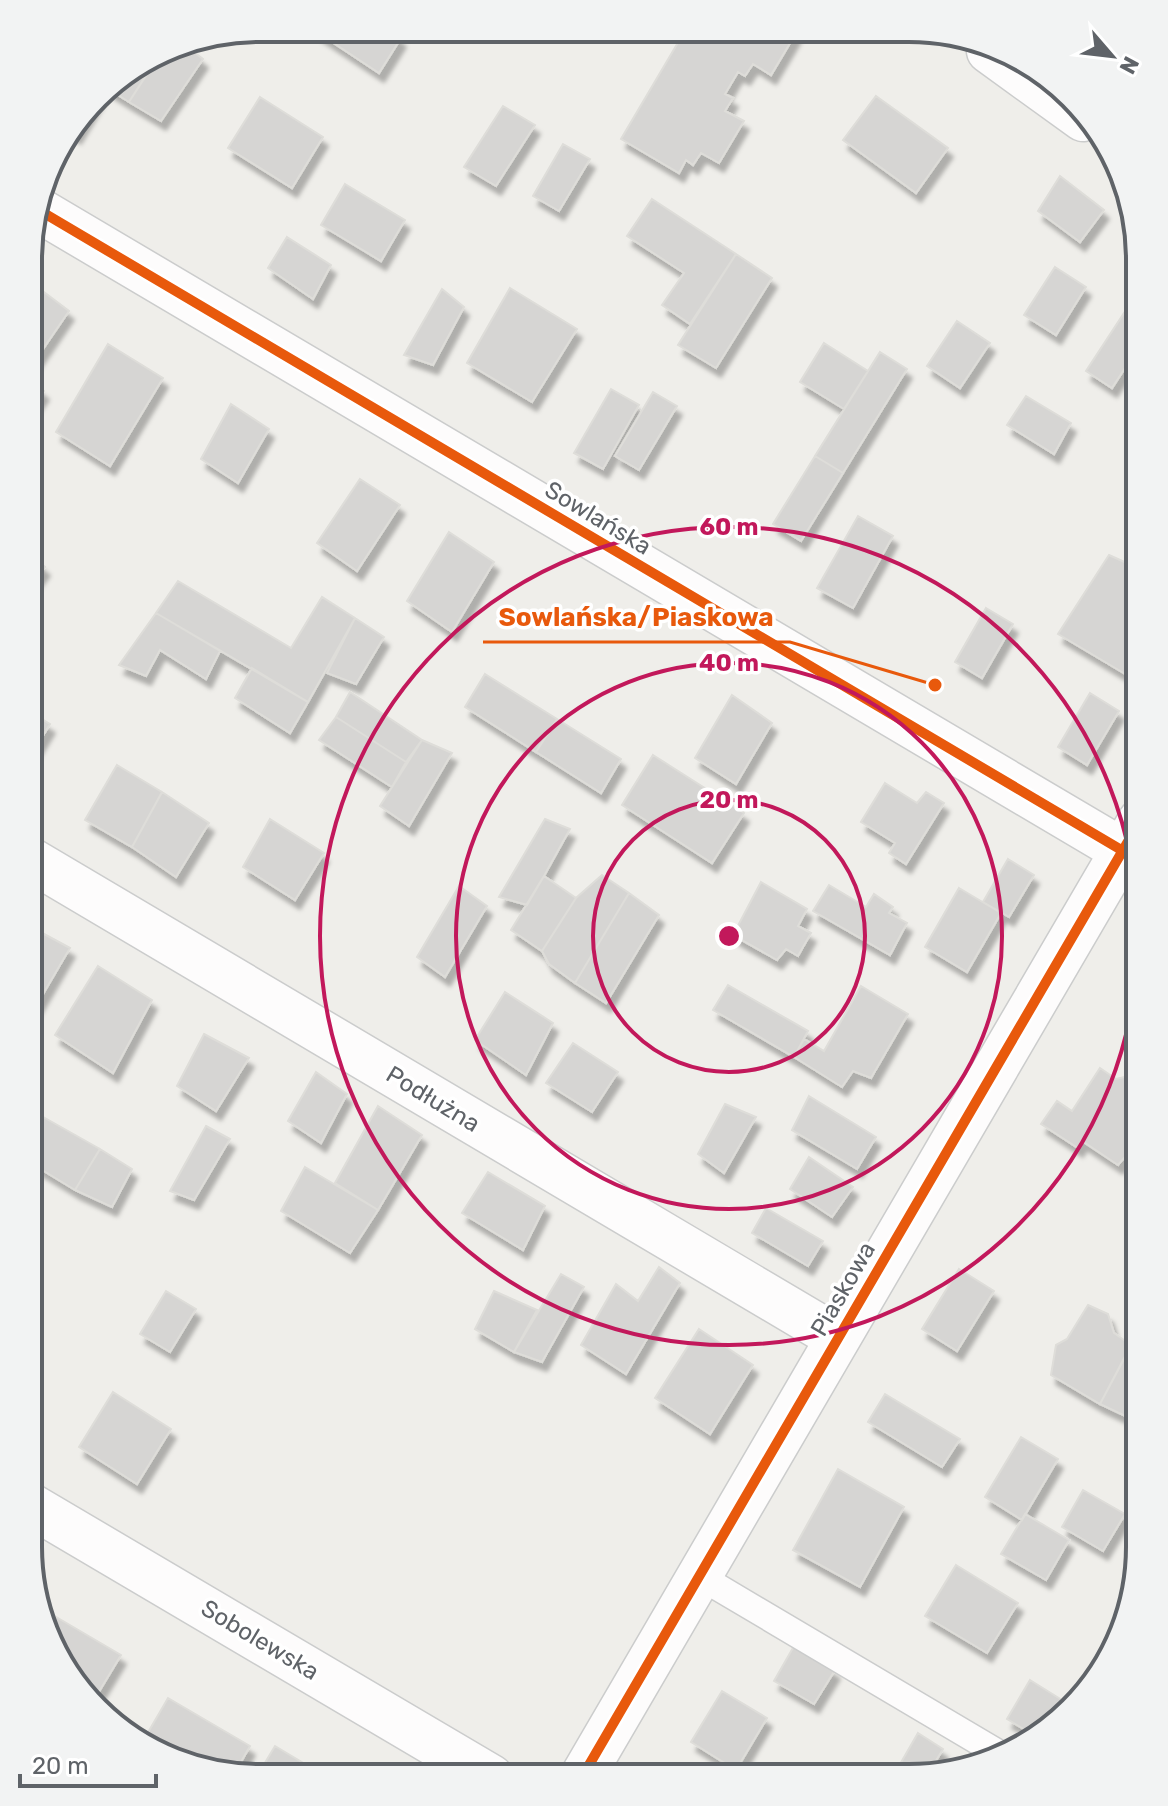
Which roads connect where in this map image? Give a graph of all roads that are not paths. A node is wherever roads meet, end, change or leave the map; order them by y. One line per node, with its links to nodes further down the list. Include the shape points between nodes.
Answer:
1 (1014, 69): 2 (street)
2 (1058, 101)
3 (47, 215): 4 (street, Sowlańska)
4 (1126, 839)
5 (1126, 857): 7 (street, Piaskowa)
6 (42, 867): 7 (street, Podłużna)
7 (838, 1338): 9 (street, Piaskowa)
8 (42, 1512): 11 (street, Sobolewska)
9 (699, 1576): 10 (lane); 12 (street, Piaskowa)
10 (989, 1748)
11 (469, 1764)
12 (590, 1764)

